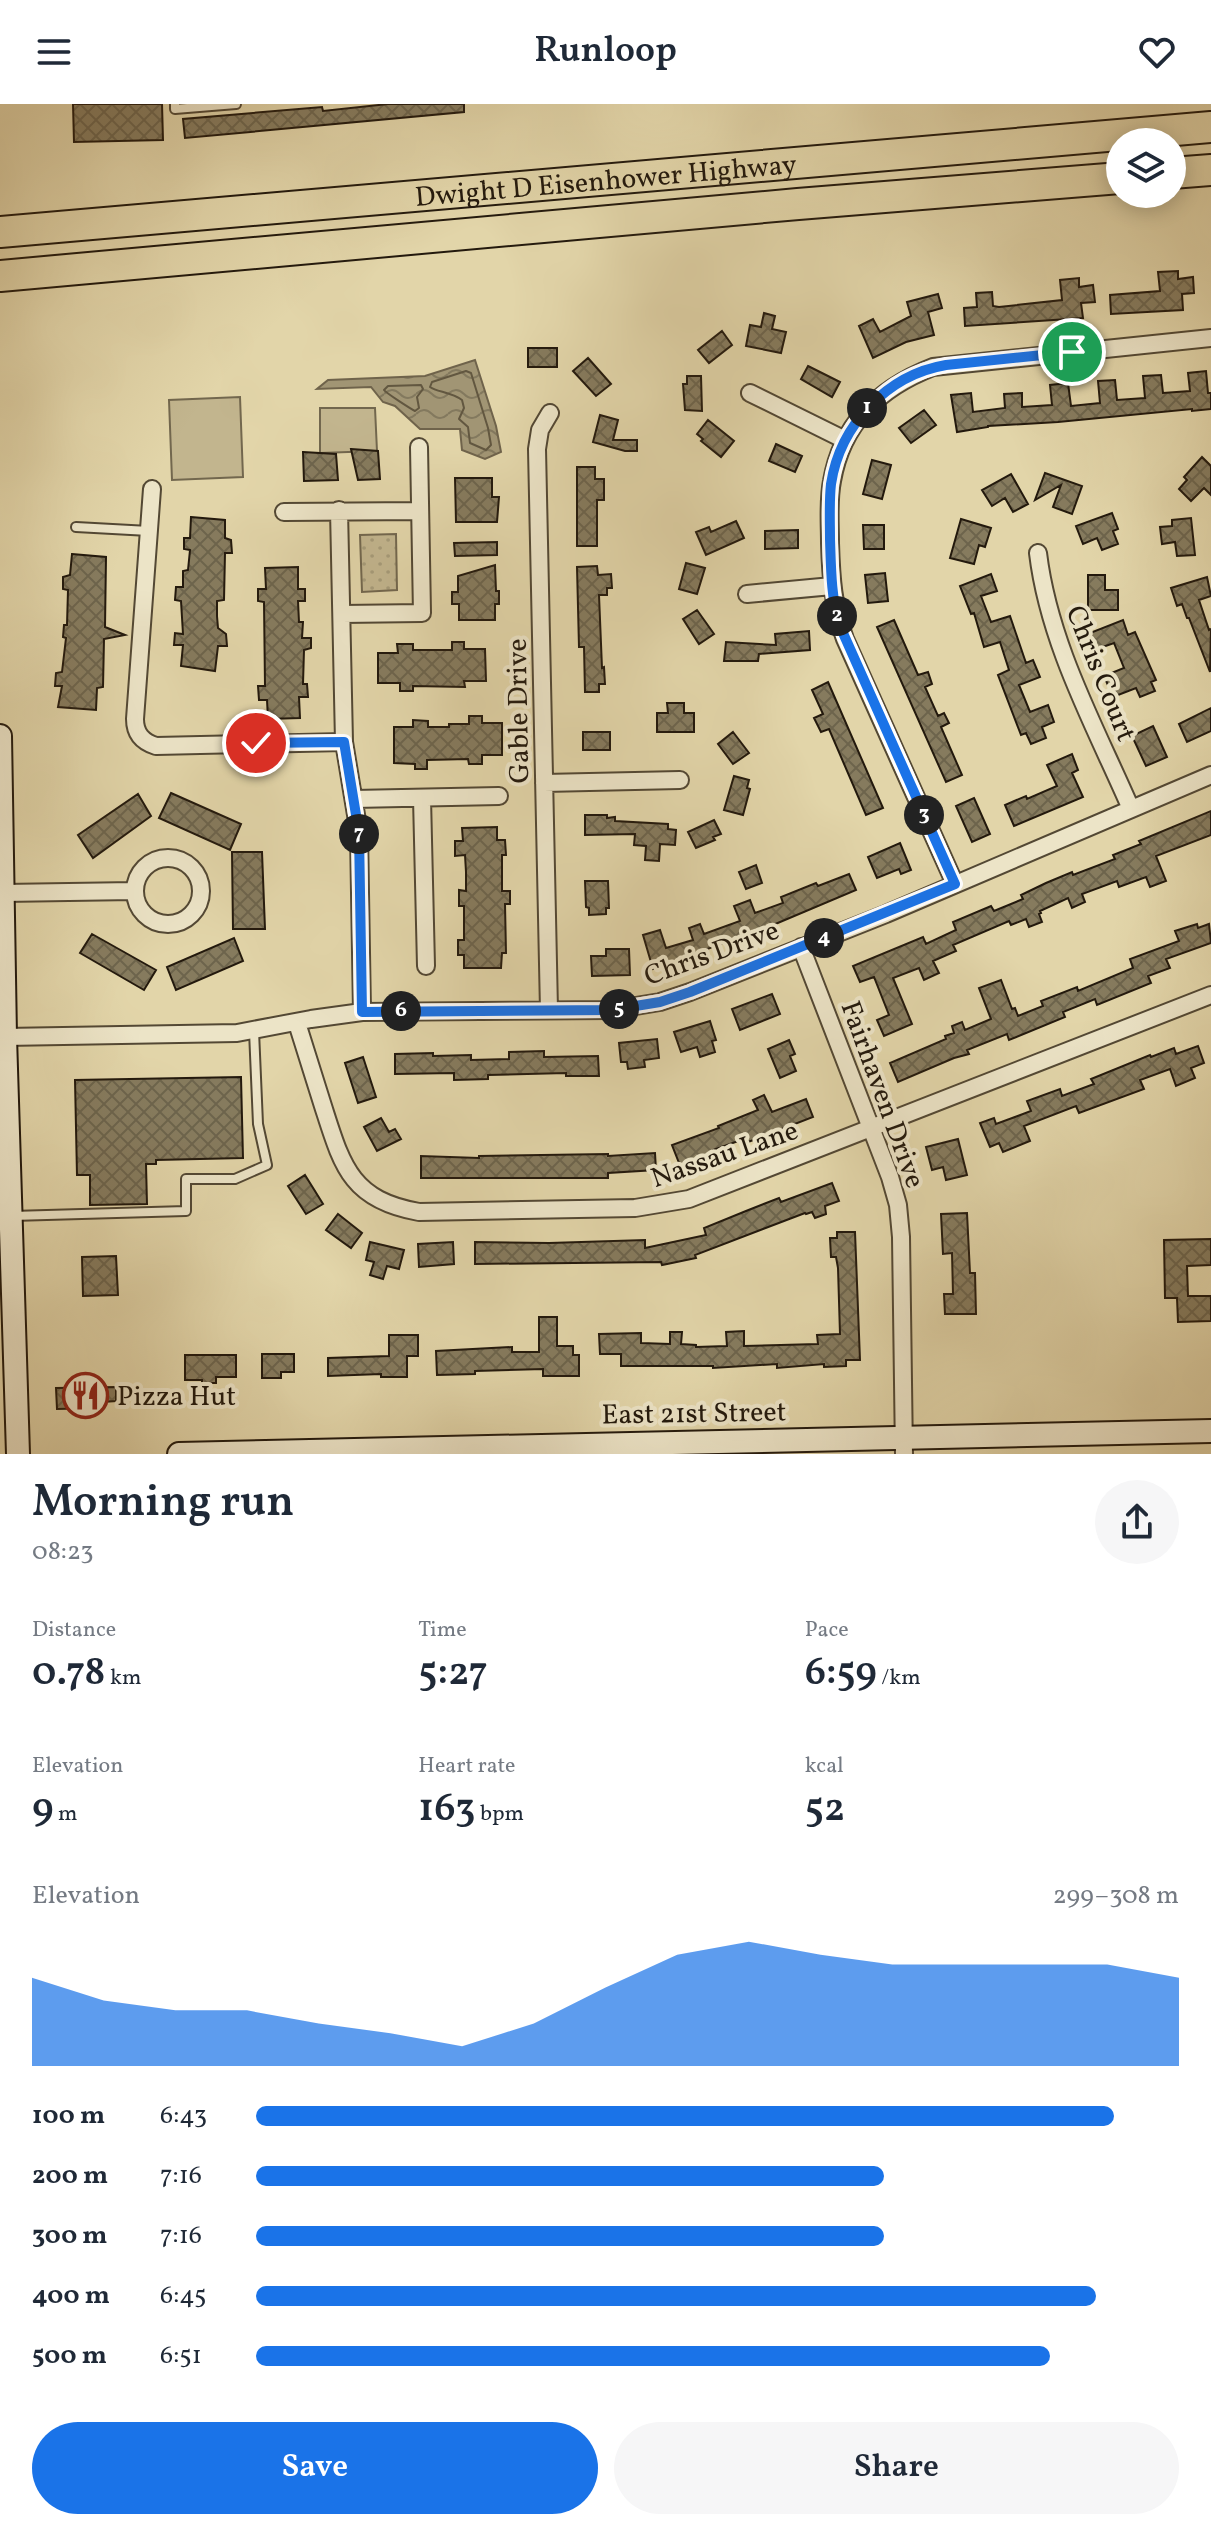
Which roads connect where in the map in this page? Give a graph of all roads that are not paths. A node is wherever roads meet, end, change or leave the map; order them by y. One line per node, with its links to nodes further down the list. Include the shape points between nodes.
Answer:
1 (175, 104): 2 (lane, via 175,109)
2 (236, 104)
3 (1211, 127): 7 (highway, Dwight D Eisenhower Highway)
4 (1211, 170): 5 (highway)
5 (1186, 172)
6 (1106, 179): 8 (highway, Dwight D Eisenhower Highway)
7 (0, 232)
8 (0, 276)
9 (1211, 338): 12 (street, via 933,367 880,396)
10 (750, 393): 12 (street)
11 (550, 413): 28 (street, Gable Drive, via 537,449)
12 (845, 440): 21 (street, via 830,494)
13 (419, 447): 16 (street)
14 (152, 489): 19 (street)
15 (339, 510): 16 (street); 17 (street); 23 (street)
16 (420, 511): 23 (street, via 422,613)
17 (284, 512)
18 (76, 527): 19 (lane)
19 (149, 531): 25 (street, via 135,719 142,738 156,746)
20 (1038, 553): 32 (street, Chris Court, via 1057,641)
21 (832, 586): 22 (street); 33 (street, via 841,630)
22 (747, 594)
23 (342, 614): 25 (street)
24 (0, 736): 35 (main road)
25 (344, 742): 31 (street)
26 (1211, 775): 32 (street, Chris Drive)
27 (680, 780): 28 (street)
28 (544, 783): 41 (street, Gable Drive)
29 (499, 796): 30 (street)
30 (422, 798): 31 (street); 38 (street)
31 (354, 799): 42 (street)
32 (1131, 809): 33 (street, Chris Drive)
33 (955, 884): 36 (street, Chris Drive)
34 (134, 891): 34 (street, via 144,868 166,857 190,865 202,892 191,915 167,924 144,914); 35 (street)
35 (3, 893): 37 (main road)
36 (801, 947): 41 (street, Chris Drive, via 660,1002 621,1009); 46 (street, Fairhaven Drive)
37 (2, 957): 40 (main road)
38 (426, 966)
39 (1211, 995): 46 (street, Nassau Lane)
40 (2, 1002): 45 (main road)
41 (549, 1010): 42 (street, Chris Drive)
42 (362, 1012): 43 (street, Chris Drive)
43 (297, 1023): 44 (street, Chris Drive); 46 (street, Nassau Lane, via 340,1157 359,1185 399,1208 426,1212 662,1205)
44 (254, 1031): 45 (street, Chris Drive); 47 (lane, via 258,1124 267,1165 235,1179 186,1179 186,1211)
45 (5, 1037): 47 (main road)
46 (871, 1128): 50 (street, Fairhaven Drive, via 900,1219)
47 (12, 1216): 48 (main road)
48 (8, 1341): 51 (main road)
49 (1211, 1431): 50 (main road, East 21st Street)
50 (904, 1445): 52 (main road, East 21st Street)
51 (18, 1454)
52 (179, 1454)

